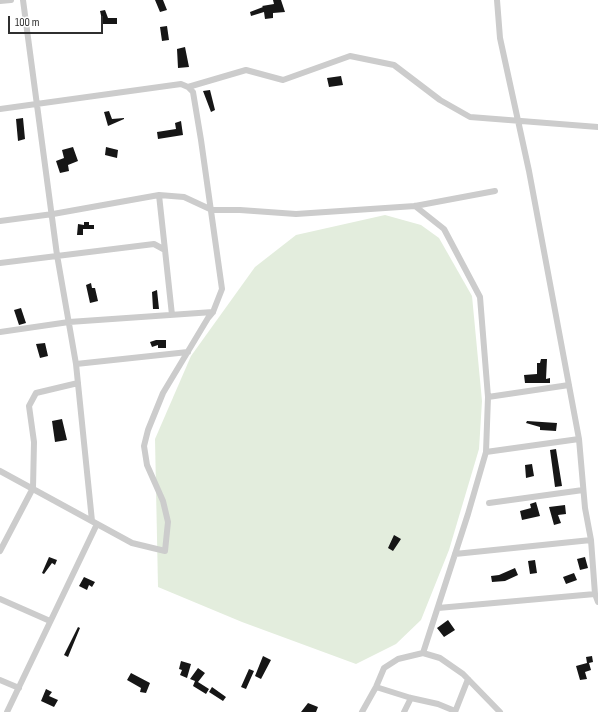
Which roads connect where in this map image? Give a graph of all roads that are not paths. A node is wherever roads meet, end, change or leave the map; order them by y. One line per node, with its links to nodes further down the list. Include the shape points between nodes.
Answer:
1 (11, 0): 4 (street)
2 (23, 0): 6 (street)
3 (496, 0): 8 (street, via 500,38)
4 (0, 1)
5 (188, 87): 6 (street, via 181,84); 8 (street, via 246,70 283,80 350,56 394,65 440,100 470,117); 13 (street, via 193,92)
6 (37, 103): 7 (street); 14 (street)
7 (0, 108)
8 (518, 120): 9 (street); 26 (street)
9 (598, 126)
10 (494, 191): 12 (street)
11 (159, 195): 13 (street, via 184,197); 14 (street); 16 (street)
12 (415, 206): 13 (street, via 296,214); 27 (street, via 444,229 480,297)
13 (212, 210): 19 (street, via 222,290)
14 (53, 214): 15 (street); 17 (street)
15 (0, 221)
16 (165, 250): 17 (street, via 154,244); 20 (street)
17 (57, 255): 18 (street); 21 (street)
18 (0, 263)
19 (213, 312): 20 (street); 23 (street)
20 (172, 315): 21 (street)
21 (69, 322): 22 (street); 24 (street)
22 (0, 332)
23 (188, 352): 24 (street); 34 (street, via 163,393 144,446 147,465 163,501 168,522 165,551 132,543)
24 (76, 364): 25 (street)
25 (78, 383): 31 (street, via 36,393 29,406 34,442); 34 (street)
26 (569, 385): 27 (street); 28 (street)
27 (488, 397): 29 (street)
28 (579, 439): 29 (street); 32 (street)
29 (486, 452): 37 (street)
30 (0, 471): 31 (street)
31 (33, 488): 34 (street); 36 (street)
32 (583, 490): 33 (street); 35 (street)
33 (489, 502)
34 (94, 522): 42 (street)
35 (591, 540): 37 (street); 38 (street)
36 (0, 551)
37 (455, 554): 41 (street)
38 (595, 594): 40 (street); 41 (street)
39 (0, 599): 42 (street)
40 (598, 602)
41 (438, 608): 43 (street)
42 (50, 621): 47 (street)
43 (423, 653): 44 (street, via 440,658); 46 (street, via 398,659 384,668)
44 (468, 679): 52 (street); 53 (street)
45 (0, 680): 47 (street)
46 (376, 687): 48 (street); 50 (street)
47 (19, 688): 49 (street)
48 (411, 698): 51 (street); 52 (street, via 438,704)
49 (7, 712)
50 (362, 712)
51 (404, 712)
52 (455, 712)
53 (500, 712)

